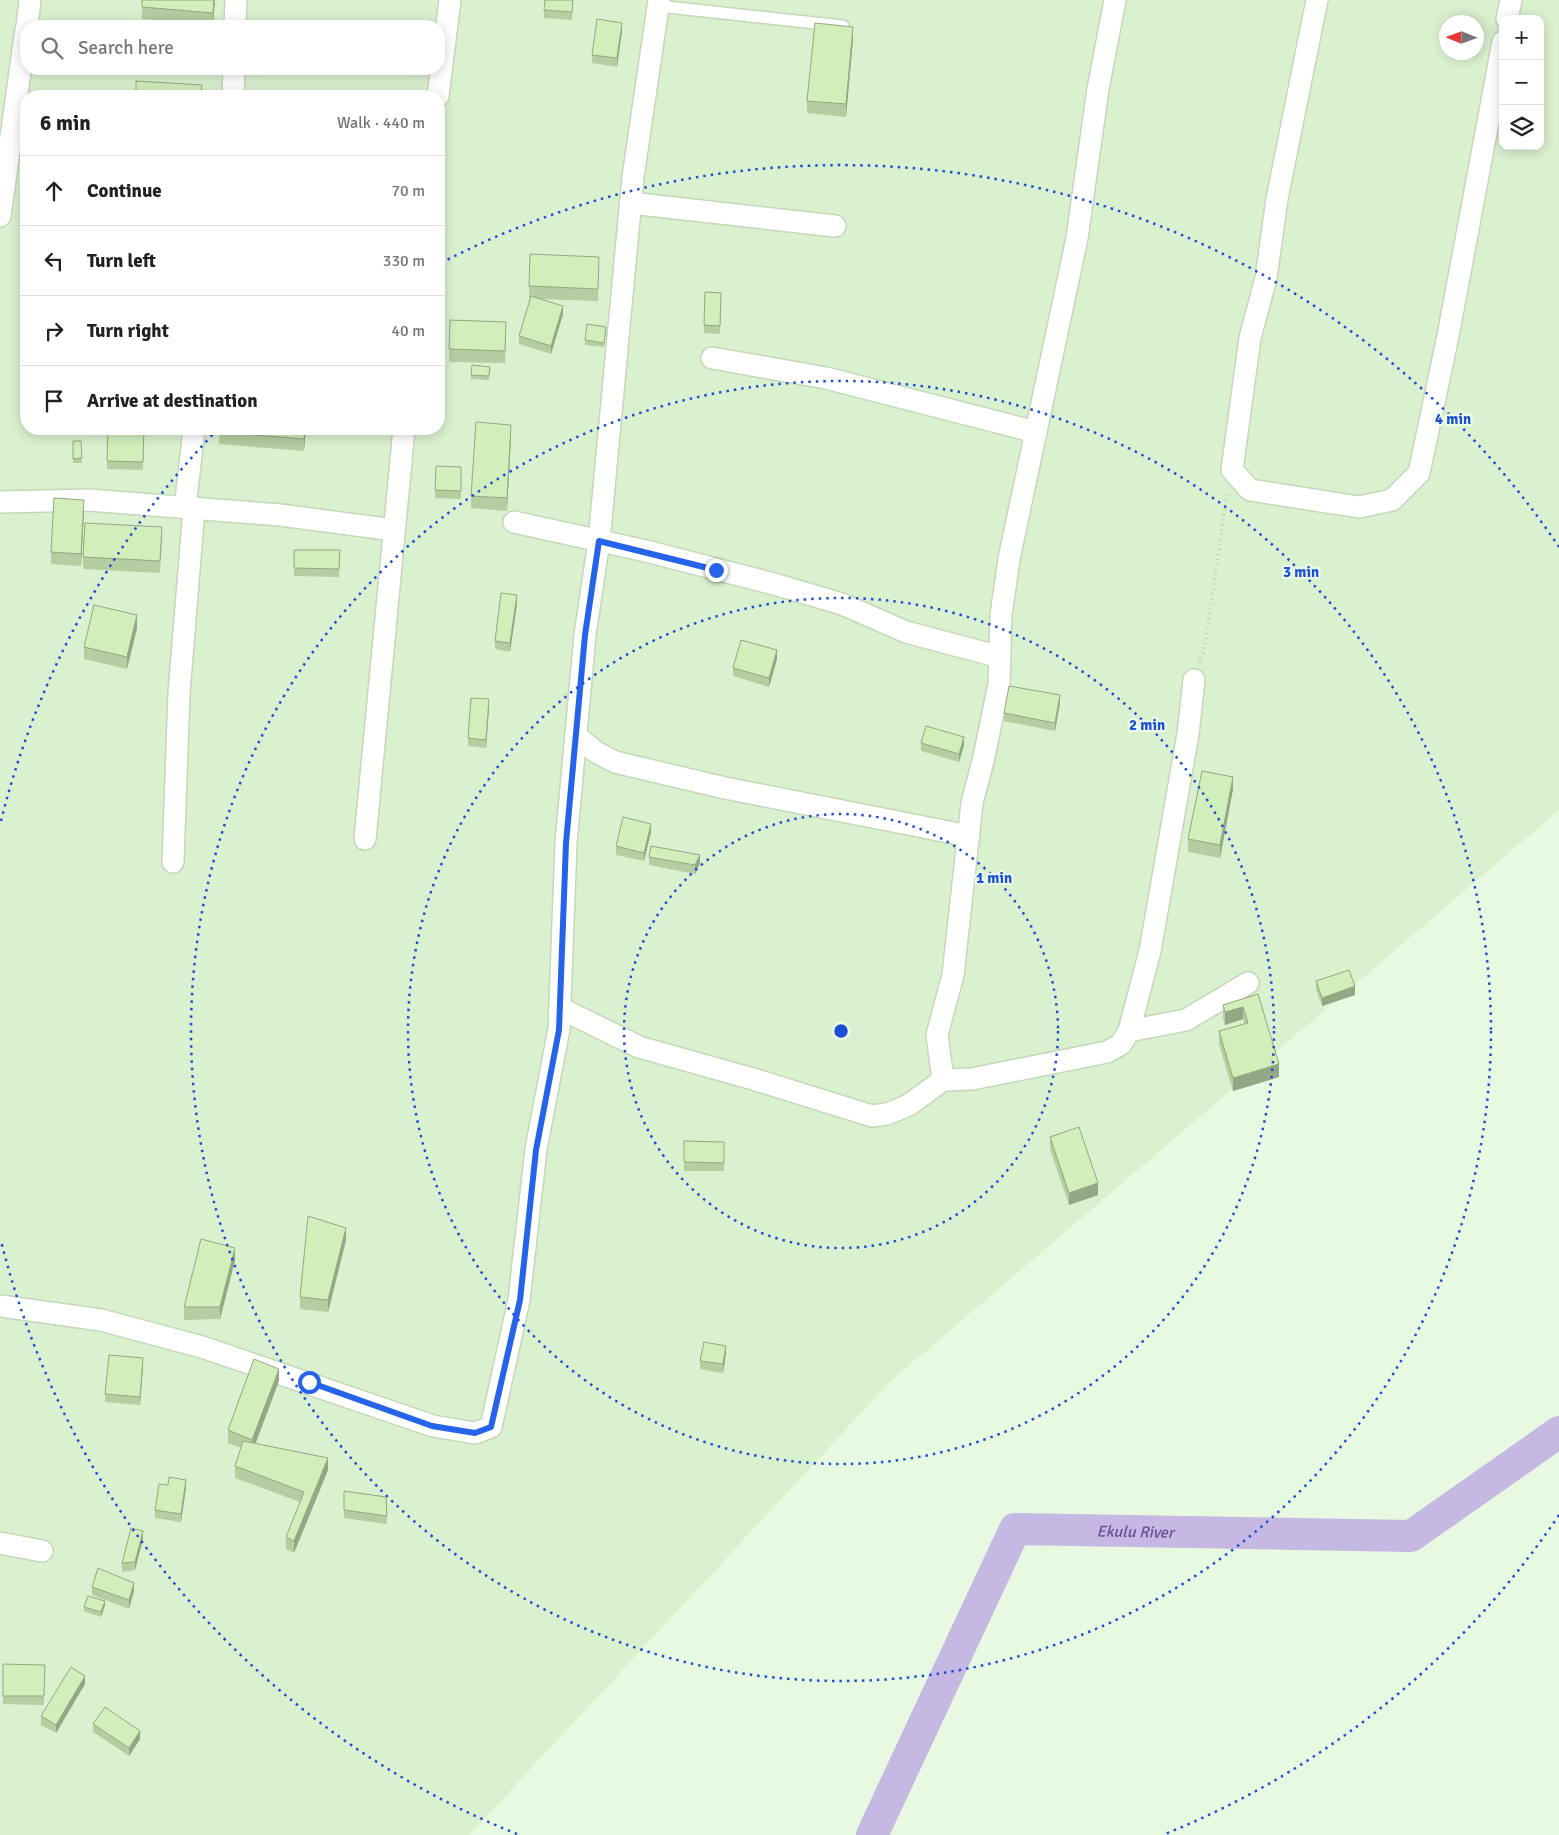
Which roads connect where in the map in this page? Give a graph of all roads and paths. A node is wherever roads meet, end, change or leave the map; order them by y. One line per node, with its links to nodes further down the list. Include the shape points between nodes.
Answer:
1 (30, 0): 9 (street)
2 (236, 0): 10 (street)
3 (450, 0): 12 (street)
4 (1115, 0): 23 (street, via 1098,89 1077,238)
5 (1317, 0): 26 (street, via 1277,200 1266,278 1250,338)
6 (1511, 0): 8 (street)
7 (658, 3): 11 (lane); 19 (street)
8 (1508, 15)
9 (27, 20)
10 (235, 20)
11 (845, 27)
12 (445, 40)
13 (1500, 60): 26 (street, via 1419,473 1392,500 1359,507 1250,490)
14 (20, 71): 20 (street)
15 (234, 75): 17 (street)
16 (441, 75): 18 (street)
17 (232, 90)
18 (439, 90)
19 (630, 203): 21 (street); 31 (street)
20 (0, 216)
21 (835, 226)
22 (712, 358): 23 (street, via 826,378)
23 (1036, 432): 32 (street, via 1009,559 1001,615)
24 (194, 435): 28 (street)
25 (403, 435): 30 (street)
26 (1232, 470): 33 (path, via 1205,645)
27 (0, 502): 28 (street, via 88,500)
28 (190, 508): 30 (street); 37 (street)
29 (514, 522): 31 (street)
30 (394, 530): 36 (street)
31 (599, 541): 32 (street, via 774,584 842,604 906,632); 34 (street, via 592,579)
32 (1000, 657): 35 (street, via 999,684 972,803)
33 (1194, 680): 40 (street, via 1188,734 1150,951)
34 (576, 736): 35 (street, via 615,762 725,788); 39 (street, via 566,843)
35 (968, 836): 41 (street, via 953,975 937,1034)
36 (365, 838)
37 (173, 862)
38 (1248, 983): 40 (street, via 1186,1020)
39 (560, 1008): 41 (street, via 639,1047 872,1116 909,1105); 42 (street, via 555,1055 536,1150 520,1300 491,1427 475,1433 432,1426 202,1347 102,1320)
40 (1129, 1031): 41 (street, via 1121,1044 1107,1052 972,1080)
41 (943, 1080)
42 (0, 1306)
43 (0, 1543): 44 (street)
44 (42, 1551)

